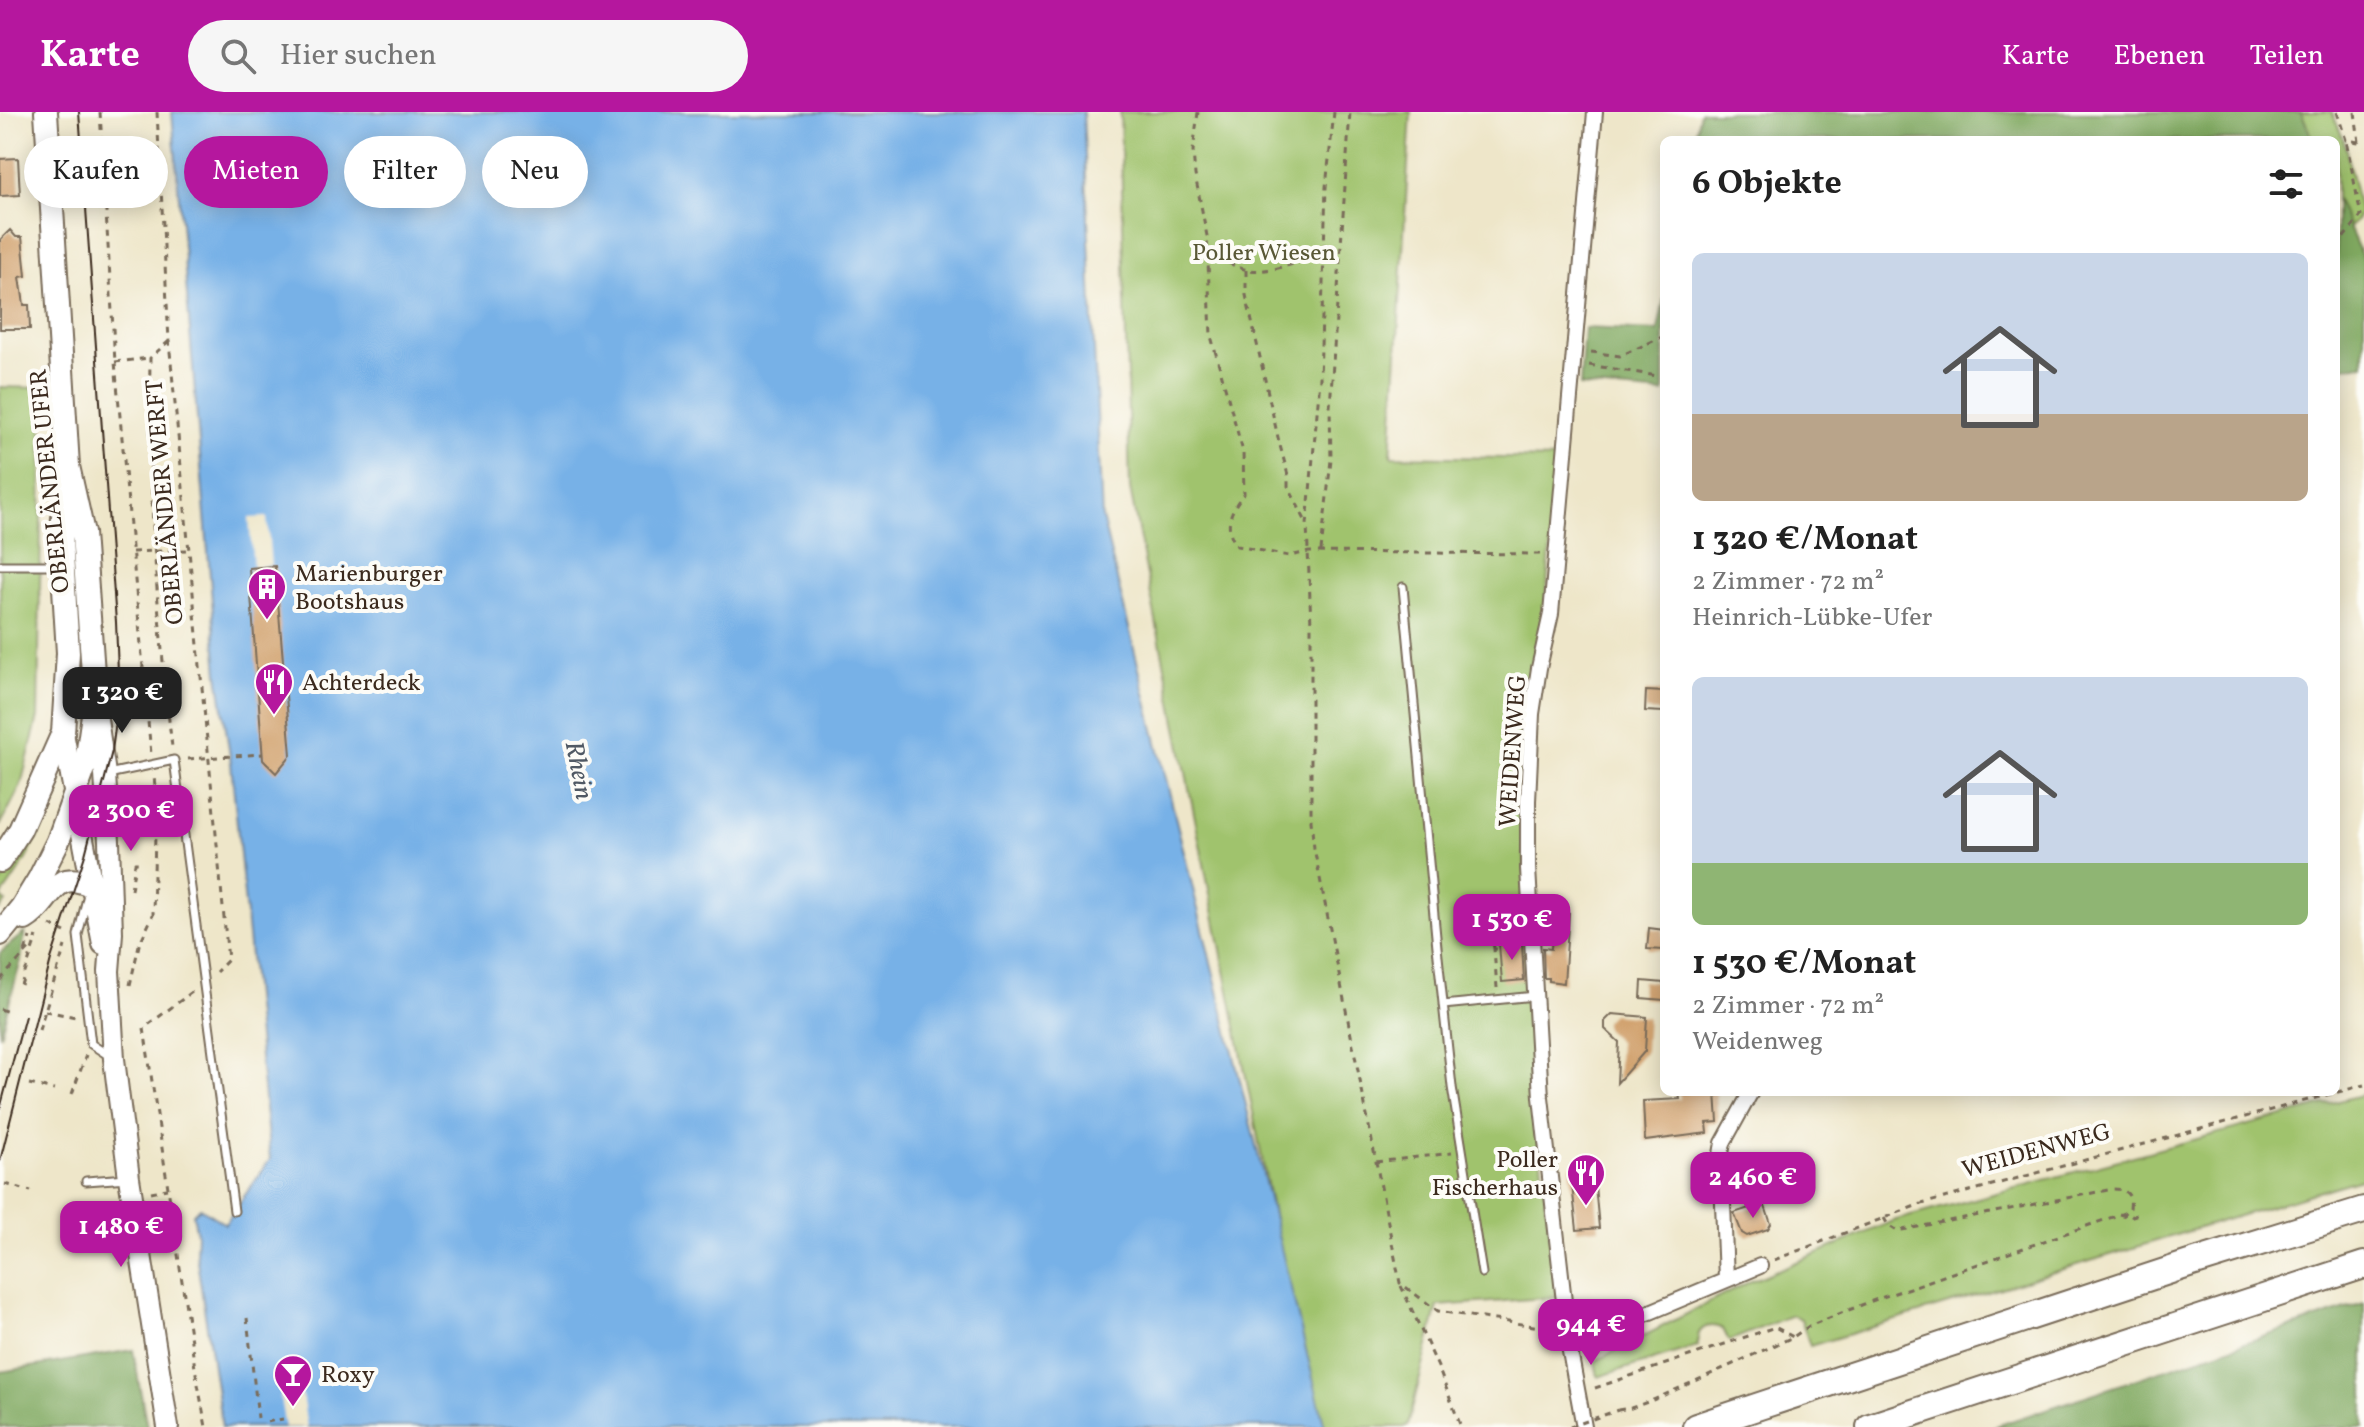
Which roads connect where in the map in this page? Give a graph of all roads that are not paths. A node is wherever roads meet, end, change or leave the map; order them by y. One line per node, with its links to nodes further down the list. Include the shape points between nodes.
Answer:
1 (46, 112): 3 (main road, OBERLÄNDER UFER)
2 (1595, 112): 15 (street, WEIDENWEG, via 1551,614 1532,714 1528,868)
3 (68, 466): 5 (main road); 7 (main road, OBERLÄNDER UFER, via 83,533)
4 (0, 565): 5 (lane)
5 (62, 566): 8 (main road, via 68,653)
6 (1403, 587): 16 (lane)
7 (95, 701): 9 (main road); 10 (main road, OBERLÄNDER UFER, via 86,763)
8 (63, 733): 10 (main road); 11 (main road, via 20,830)
9 (105, 774): 14 (main road); 22 (lane, via 174,760)
10 (73, 797): 12 (main road); 13 (main road, OBERLÄNDER UFER, via 39,879)
11 (0, 861)
12 (90, 885): 13 (main road, via 78,879 55,886 34,914); 14 (main road); 17 (lane, via 78,935 91,1044)
13 (2, 933)
14 (109, 971): 17 (main road)
15 (1536, 996): 16 (lane); 27 (street, WEIDENWEG, via 1541,1097)
16 (1443, 1005): 25 (lane)
17 (114, 1059): 19 (main road)
18 (1750, 1096): 26 (street, via 1721,1154)
19 (129, 1178): 20 (lane); 28 (main road)
20 (86, 1181)
21 (2364, 1210): 30 (highway)
22 (234, 1211)
23 (2364, 1265): 31 (highway)
24 (1760, 1266): 26 (street)
25 (1482, 1273)
26 (1726, 1279): 27 (street)
27 (1568, 1339): 29 (street, WEIDENWEG)
28 (168, 1427)
29 (1584, 1427)
30 (1696, 1427)
31 (1870, 1427)

